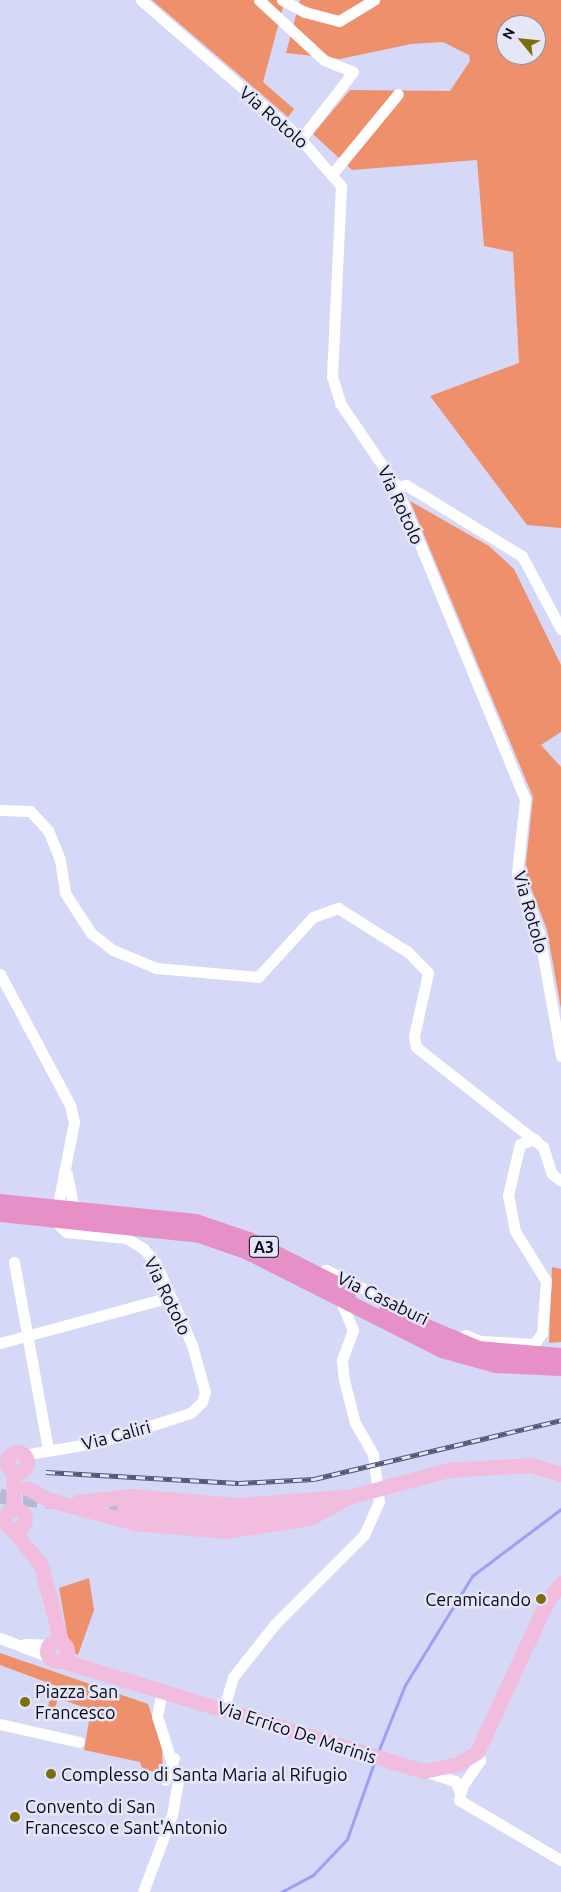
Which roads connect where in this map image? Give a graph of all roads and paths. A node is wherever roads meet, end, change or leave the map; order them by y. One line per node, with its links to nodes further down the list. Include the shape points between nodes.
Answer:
1 (141, 0): 6 (street, Via Rotolo)
2 (259, 0): 6 (street, via 324,60 353,72)
3 (282, 0): 4 (street, via 305,12 339,21)
4 (374, 0)
5 (398, 94): 7 (street)
6 (301, 139): 7 (street, Via Rotolo)
7 (333, 173): 8 (street, Via Rotolo, via 342,200 332,376 340,403)
8 (396, 487): 9 (street, via 406,485 522,556 537,576); 12 (street, Via Rotolo, via 525,799 518,873 539,932)
9 (561, 628)
10 (0, 810): 13 (street, via 30,811 55,842 65,893 76,914 91,933 131,960 182,974 246,979 266,971 299,931 326,909 338,908 415,958 428,973 414,1036 416,1047)
11 (0, 974): 14 (street, Via Rotolo, via 70,1105 74,1122)
12 (561, 1056)
13 (535, 1140): 15 (street, via 548,1152 552,1174); 42 (street, Via Casaburi, via 520,1144 508,1195 515,1231 546,1281 546,1314 534,1344 480,1341 326,1270 352,1322 342,1360 344,1380 355,1423 373,1454 379,1502 364,1535 275,1624 233,1677)
14 (66, 1173): 19 (street, Via Rotolo, via 74,1214); 19 (street, Via Rotolo, via 59,1199 60,1226 66,1232)
15 (561, 1181)
16 (0, 1202): 17 (highway, A3)
17 (31, 1211): 18 (highway, A3); 24 (highway, A3, via 171,1218 223,1230)
18 (0, 1214)
19 (88, 1235): 21 (street, Via Rotolo, via 136,1242 156,1264)
20 (14, 1262): 22 (street)
21 (170, 1297): 22 (street); 27 (street, Via Rotolo, via 201,1374)
22 (29, 1336): 23 (street); 28 (street)
23 (0, 1343)
24 (478, 1355): 25 (highway, A3); 26 (highway, A3, via 516,1368)
25 (561, 1356)
26 (561, 1368)
27 (202, 1402): 28 (street, Via Caliri, via 190,1413 100,1442)
28 (48, 1449): 29 (street, Via Caliri)
29 (15, 1460): 31 (main road); 36 (main road)
30 (561, 1474): 32 (main road, via 530,1466 477,1466 391,1483)
31 (27, 1488): 33 (main road); 36 (main road)
32 (348, 1497): 34 (main road, via 236,1505 132,1496); 34 (main road, via 310,1518 225,1531 135,1523); 35 (main road, via 271,1515 196,1516)
33 (50, 1500): 34 (main road); 36 (main road)
34 (69, 1503)
35 (124, 1508)
36 (13, 1520): 40 (main road, via 41,1566 58,1622)
37 (561, 1583): 43 (main road, via 536,1623)
38 (561, 1593): 43 (main road, via 502,1714)
39 (0, 1638): 40 (street)
40 (56, 1649): 41 (main road, Via Errico De Marinis, via 81,1668)
41 (162, 1690): 42 (main road, Via Errico De Marinis); 47 (street, via 157,1716)
42 (231, 1710): 48 (main road, Via Errico De Marinis)
43 (494, 1720): 46 (main road)
44 (0, 1724): 45 (street)
45 (79, 1742)
46 (477, 1752): 48 (main road, Via Errico De Marinis, via 458,1764); 50 (street, via 480,1760)
47 (174, 1758): 49 (street); 52 (street, via 178,1782 172,1815)
48 (424, 1771): 50 (street, via 455,1781)
49 (165, 1780)
50 (460, 1792): 51 (street, via 465,1806)
51 (561, 1860)
52 (143, 1892)

